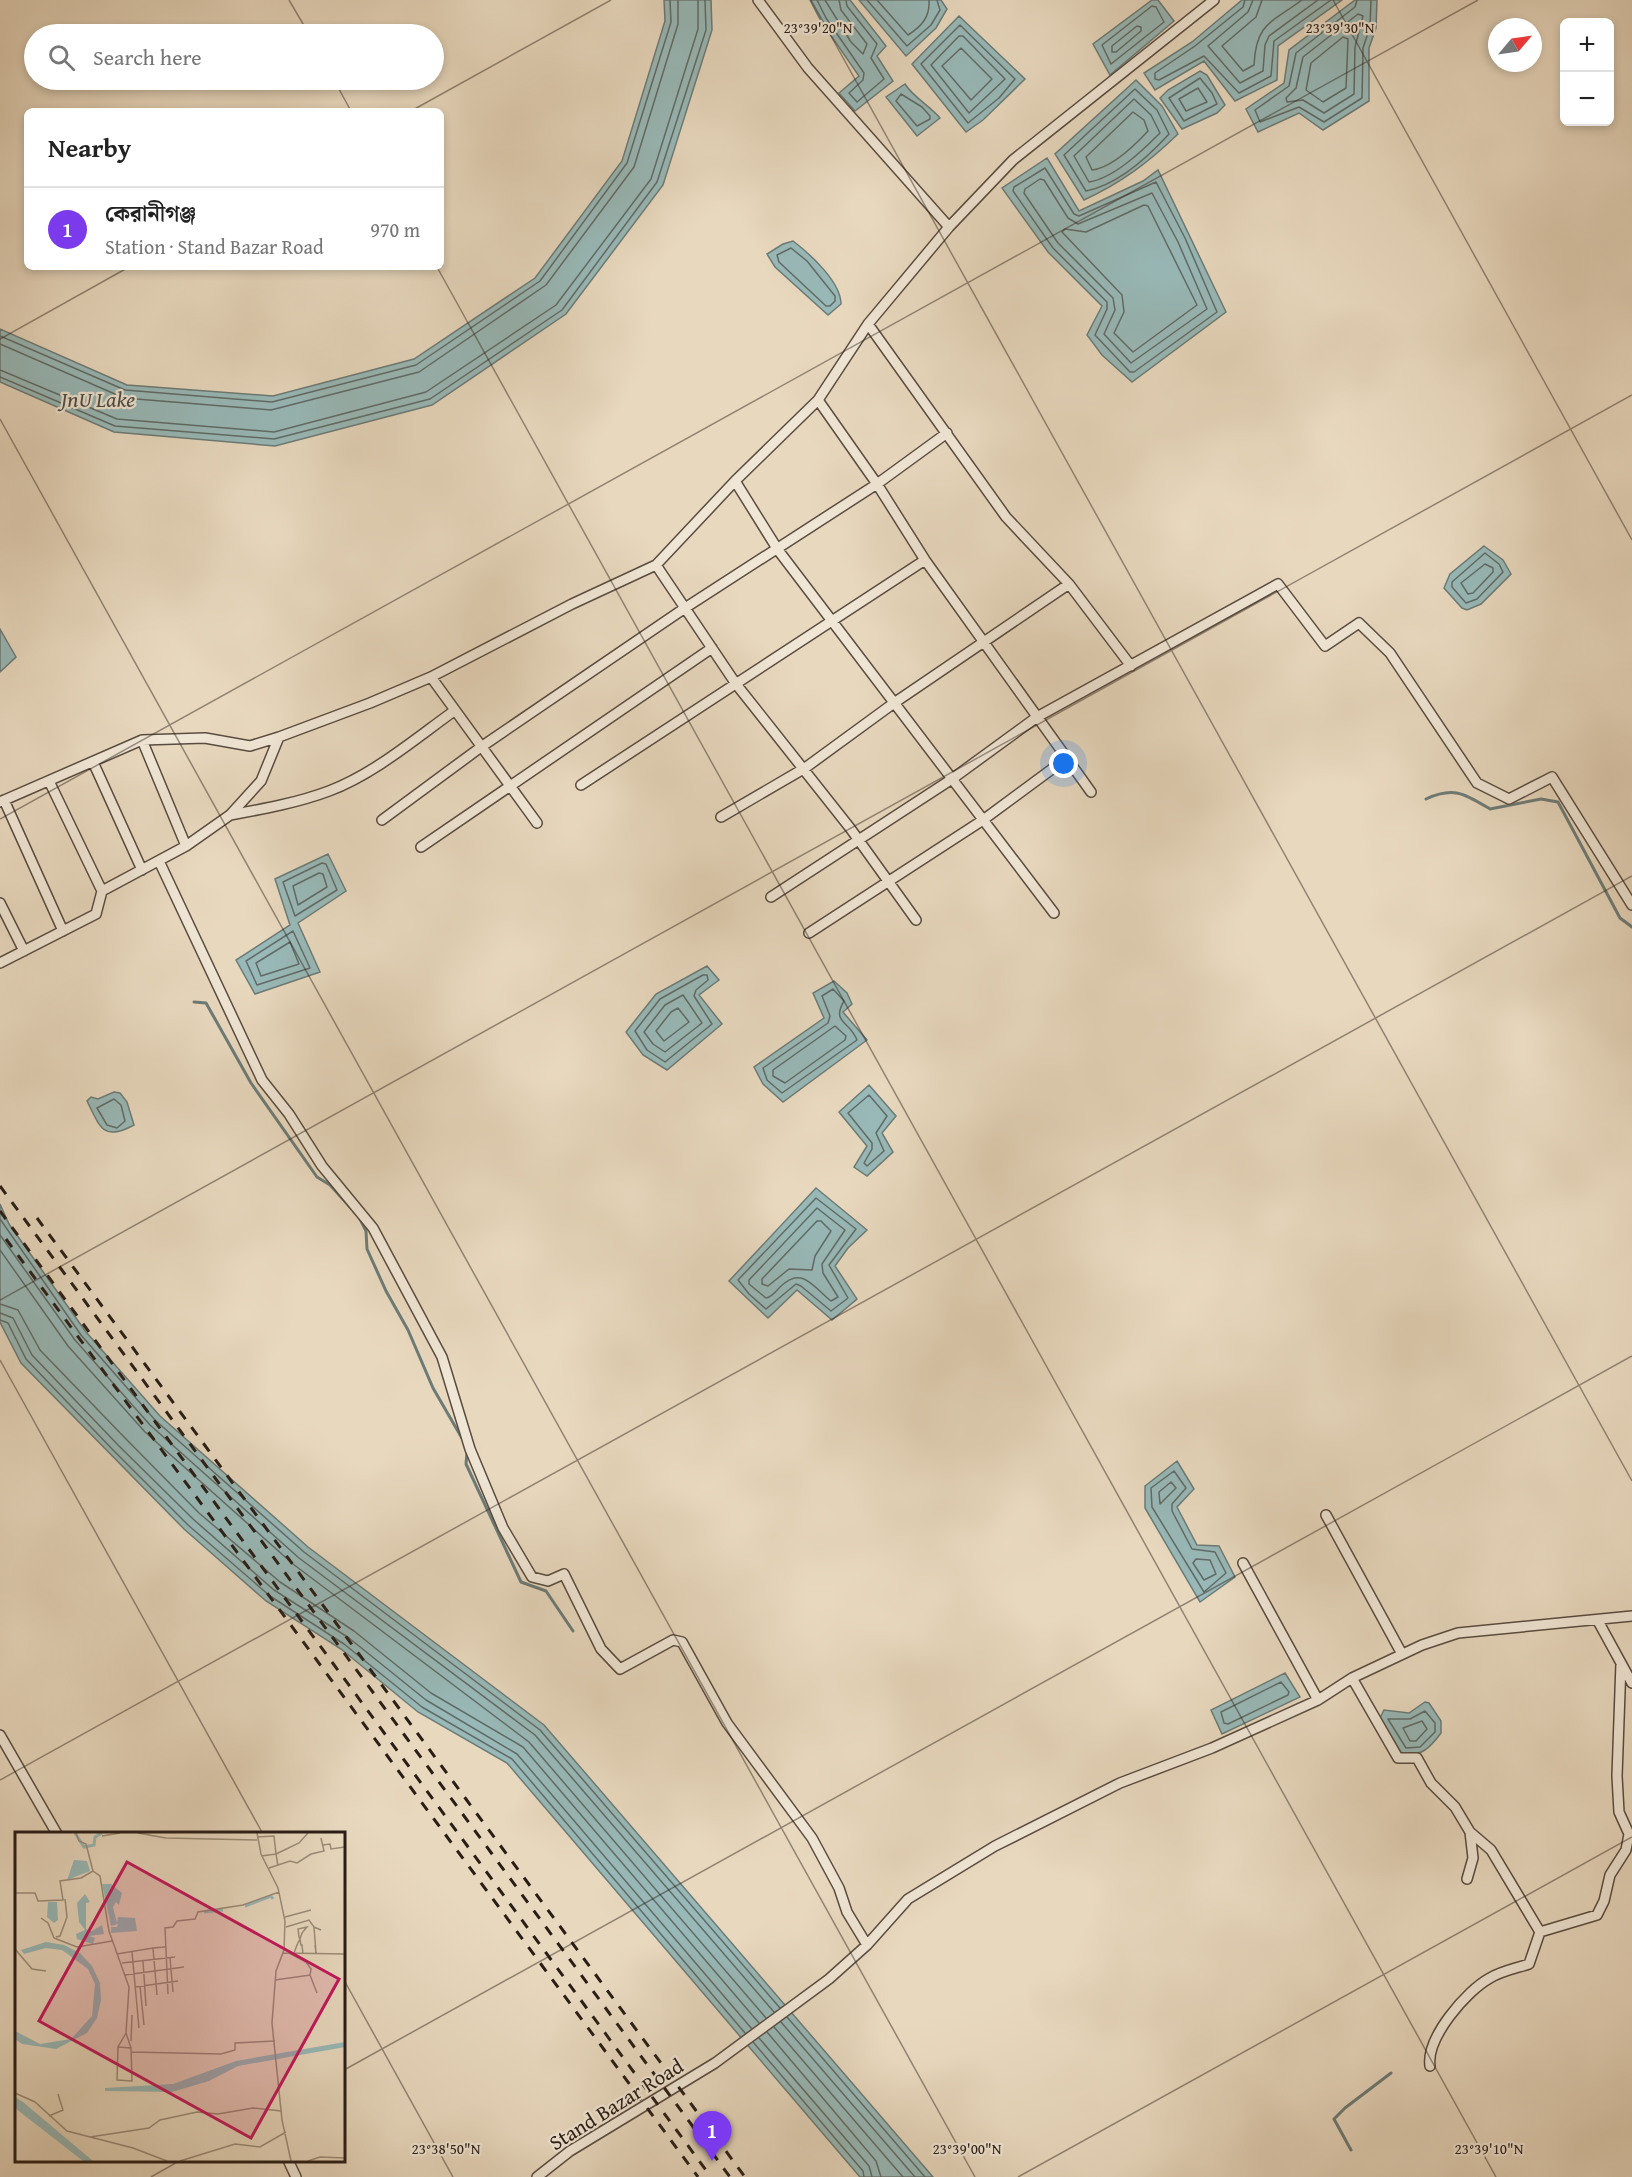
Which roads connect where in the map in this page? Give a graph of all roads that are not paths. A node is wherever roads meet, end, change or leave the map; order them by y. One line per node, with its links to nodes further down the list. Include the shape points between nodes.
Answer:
1 (758, 0): 3 (street, via 807,68)
2 (1214, 0): 3 (street, via 1013,159)
3 (949, 227): 4 (street)
4 (868, 324): 5 (street); 6 (street)
5 (818, 399): 7 (street); 8 (street)
6 (947, 433): 8 (street); 12 (street, via 1006,517)
7 (735, 481): 9 (street); 11 (street)
8 (877, 484): 9 (street); 10 (street)
9 (778, 550): 13 (street); 14 (street)
10 (925, 560): 14 (street); 15 (street)
11 (656, 565): 13 (street); 18 (street)
12 (1069, 584): 15 (street); 17 (street)
13 (685, 608): 16 (street); 25 (street)
14 (831, 620): 19 (street); 20 (street)
15 (984, 642): 20 (street); 22 (street)
16 (712, 648): 19 (street); 32 (street)
17 (1131, 666): 22 (street); 49 (street, via 1278,584 1325,646 1359,623 1390,652 1477,783 1509,799 1552,777)
18 (430, 676): 21 (street); 23 (street)
19 (736, 684): 28 (street); 31 (street)
20 (894, 703): 28 (street); 29 (street)
21 (454, 711): 25 (street); 35 (street, via 360,776 330,790)
22 (1037, 717): 26 (street); 29 (street)
23 (279, 737): 24 (street, via 250,746 205,738); 35 (street, via 261,781)
24 (142, 740): 27 (street); 41 (street)
25 (481, 747): 32 (street); 37 (street)
26 (1067, 758): 33 (street); 38 (street)
27 (93, 762): 30 (street); 44 (street)
28 (805, 768): 36 (street); 40 (street)
29 (951, 779): 38 (street); 40 (street)
30 (49, 781): 34 (street); 46 (street)
31 (581, 785)
32 (511, 788): 39 (street); 42 (street)
33 (1091, 792)
34 (2, 801): 52 (street)
35 (230, 815): 41 (street)
36 (721, 817)
37 (382, 820)
38 (983, 820): 45 (street); 50 (street)
39 (537, 823)
40 (858, 839): 45 (street); 47 (street)
41 (186, 846): 43 (street)
42 (421, 847)
43 (159, 861): 44 (street); 71 (street, via 262,1080 322,1166 373,1228 442,1357 470,1449 503,1528 532,1577 548,1581 564,1574 601,1649 620,1669 673,1640 682,1642 728,1724 812,1838)
44 (142, 870): 46 (street)
45 (888, 882): 51 (street); 53 (street)
46 (102, 891): 52 (street, via 96,914)
47 (771, 897)
48 (0, 903): 54 (street)
49 (1632, 905)
50 (1054, 913)
51 (916, 920)
52 (63, 931): 54 (street)
53 (810, 933)
54 (24, 951): 55 (street)
55 (0, 963)
56 (1326, 1515): 60 (street)
57 (1244, 1563): 64 (street)
58 (1632, 1616): 59 (street, Stand Bazar Road)
59 (1598, 1621): 60 (street, Stand Bazar Road, via 1458,1633); 61 (street)
60 (1402, 1654): 62 (street, Stand Bazar Road)
61 (1621, 1663): 63 (street); 70 (street, via 1617,1776 1619,1812 1629,1834 1626,1850 1610,1875 1597,1915)
62 (1352, 1678): 64 (street, Stand Bazar Road); 68 (street, via 1398,1758 1417,1758 1431,1783 1455,1807)
63 (1632, 1683)
64 (1318, 1700): 71 (street, Stand Bazar Road, via 1212,1748 1120,1783 995,1846 908,1899)
65 (0, 1735): 66 (street)
66 (4, 1749): 67 (street)
67 (56, 1832)
68 (1470, 1832): 69 (street, via 1473,1858); 70 (street, via 1491,1850)
69 (1467, 1879)
70 (1540, 1932): 72 (street, via 1529,1964 1489,1978 1467,1997 1437,2034 1429,2056)
71 (867, 1945): 75 (street, Stand Bazar Road, via 829,1979 715,2063 570,2151)
72 (1430, 2066)
73 (289, 2162): 74 (street)
74 (296, 2177)
75 (537, 2177)

